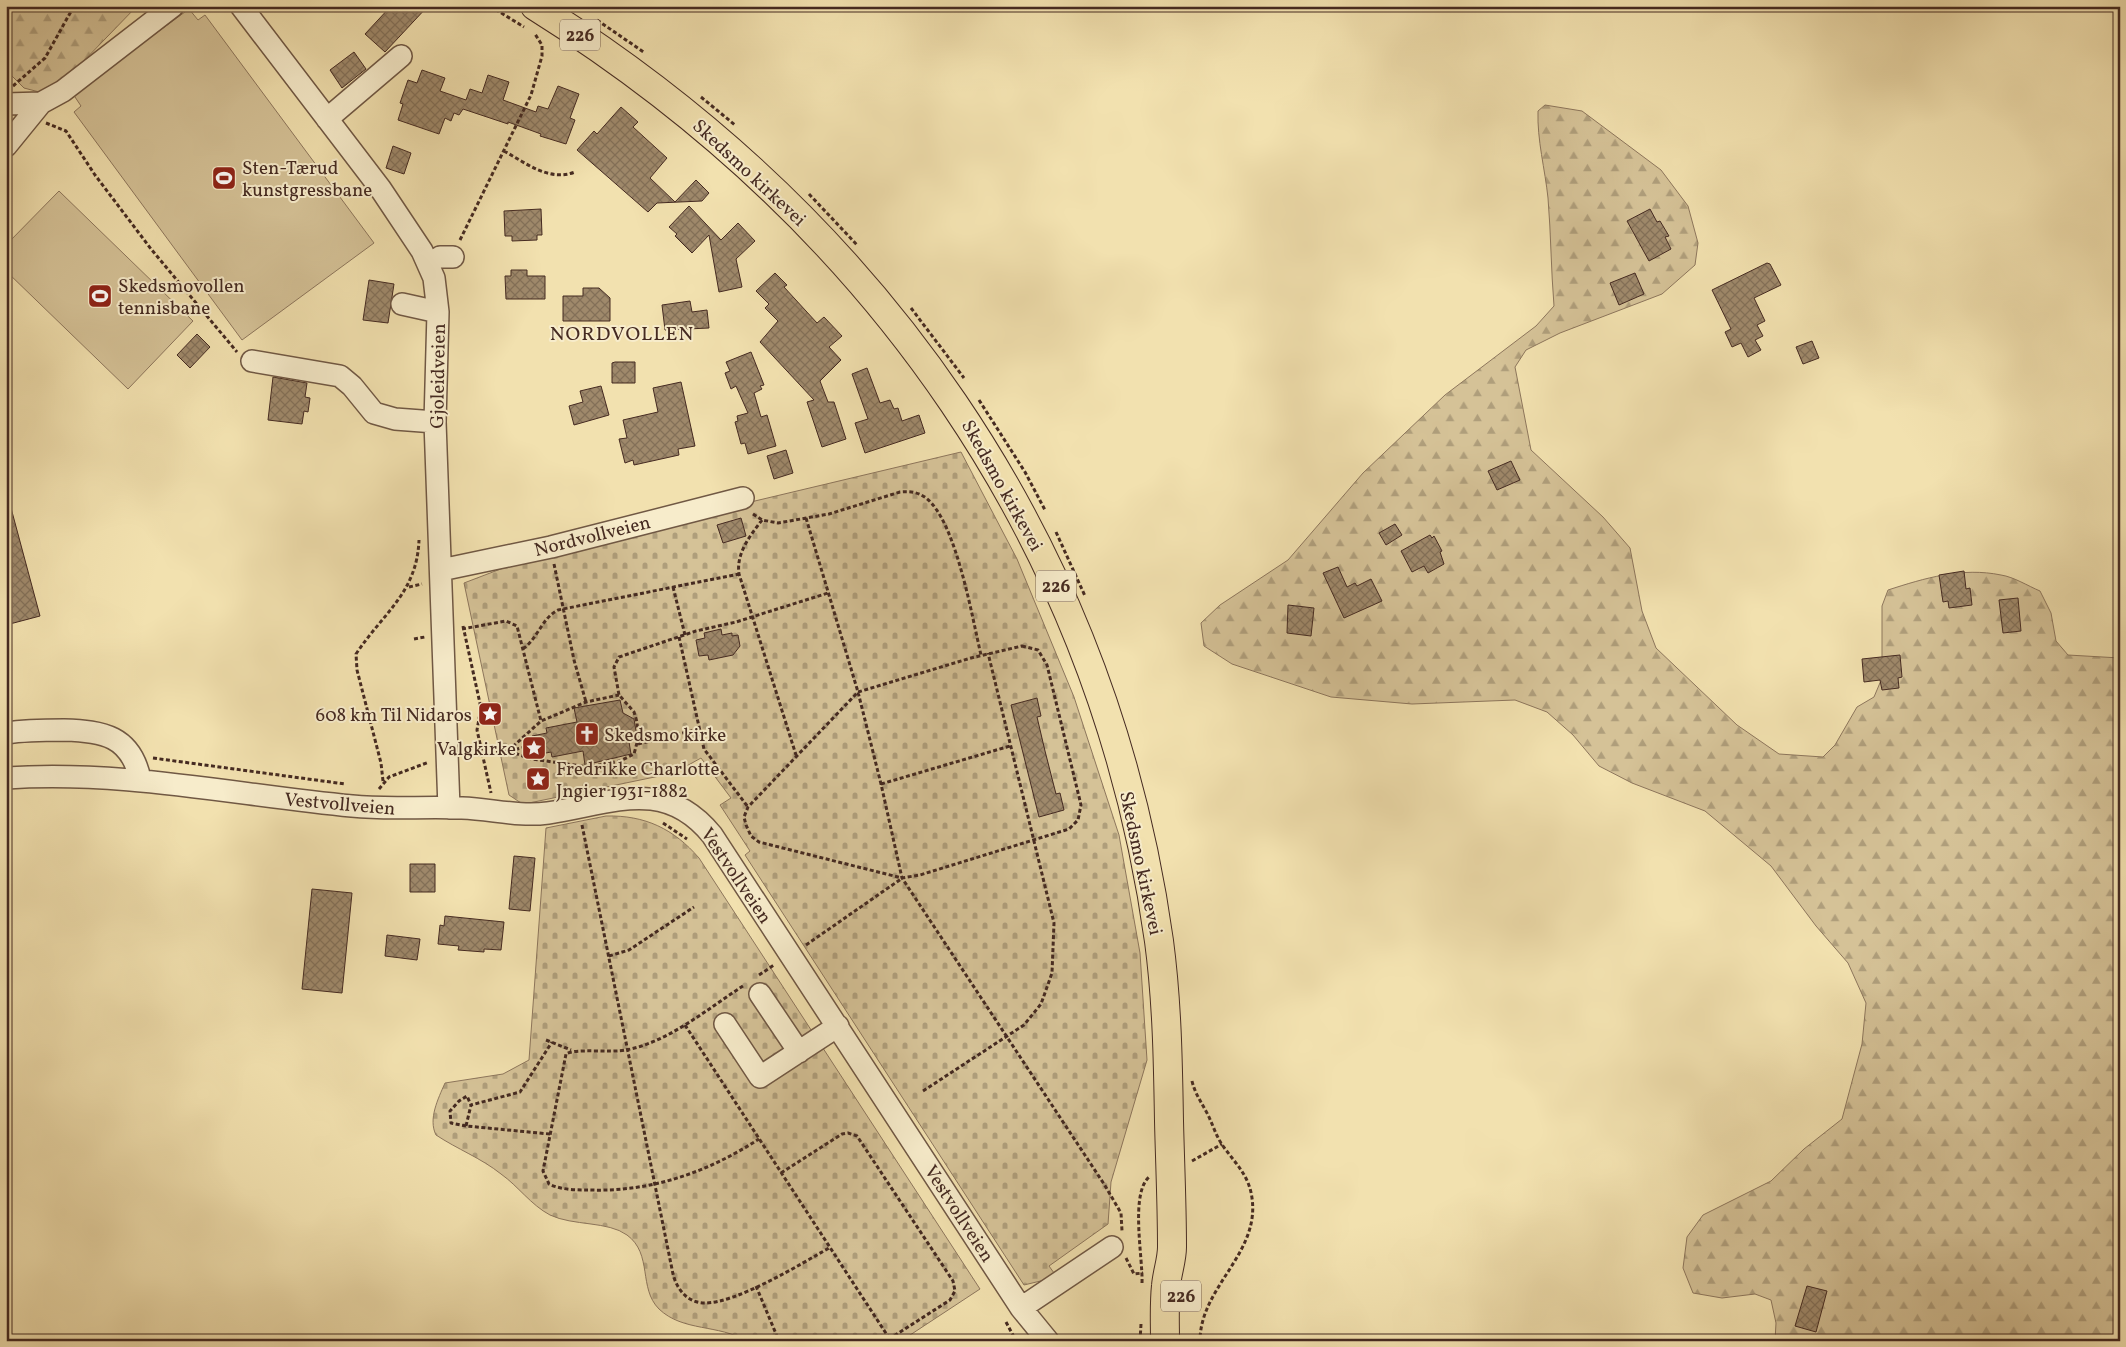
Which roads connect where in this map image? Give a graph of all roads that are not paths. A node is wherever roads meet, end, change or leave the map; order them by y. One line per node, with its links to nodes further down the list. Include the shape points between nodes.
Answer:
1 (173, 6): 6 (street)
2 (240, 6): 7 (street, Gjoleidveien)
3 (535, 6): 24 (highway, Skedsmo kirkevei / 226, via 610,55 671,101 730,150 799,215 867,289 936,375 984,446 1024,516 1063,602 1100,698 1144,862 1159,941 1163,983)
4 (401, 56): 7 (street)
5 (9, 96): 6 (street)
6 (35, 110): 8 (street)
7 (327, 119): 10 (street, Gjoleidveien, via 380,188 422,251 434,278)
8 (6, 146)
9 (402, 304): 10 (street)
10 (438, 312): 12 (street, Gjoleidveien)
11 (252, 362): 12 (street, via 340,376 374,413 395,420)
12 (435, 422): 14 (street, Gjoleidveien)
13 (743, 498): 14 (street, Nordvollveien, via 551,547)
14 (441, 570): 18 (street, Gjoleidveien)
15 (6, 734): 17 (street, via 41,730 101,733 115,739 134,758)
16 (6, 778): 17 (street, Vestvollveien, via 62,775)
17 (140, 779): 18 (street, Vestvollveien, via 350,806 386,814)
18 (449, 808): 21 (street, Vestvollveien, via 533,814 605,800 644,797 672,803 688,811 712,835)
19 (752, 986): 22 (street)
20 (725, 1024): 22 (street, via 760,1078)
21 (838, 1026): 22 (street); 25 (street, Vestvollveien)
22 (799, 1052)
23 (1114, 1245): 25 (street)
24 (1172, 1253): 27 (highway, Skedsmo kirkevei / 226, via 1166,1286); 28 (highway, Skedsmo kirkevei / 226, via 1181,1285)
25 (1012, 1313): 26 (street, Vestvollveien)
26 (1048, 1341)
27 (1165, 1341)
28 (1183, 1341)

